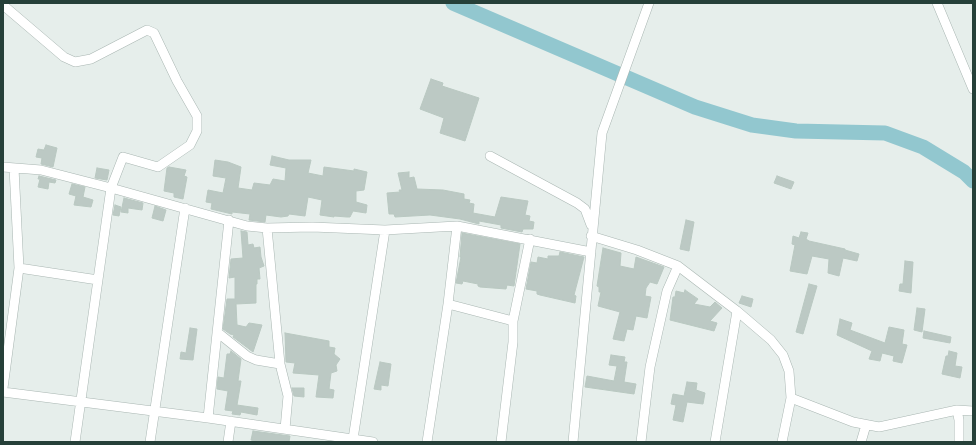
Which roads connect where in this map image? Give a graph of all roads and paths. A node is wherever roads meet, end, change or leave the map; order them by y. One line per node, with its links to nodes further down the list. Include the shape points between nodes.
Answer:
1 (649, 3): 14 (street, via 602,133)
2 (937, 3): 4 (street)
3 (3, 5): 8 (street, via 64,56 75,62 91,59 147,30 157,37 176,81 197,116 197,131 190,145 158,167 123,157)
4 (973, 89)
5 (490, 156): 14 (street, via 577,203 585,209)
6 (3, 167): 7 (street)
7 (14, 168): 8 (street, via 41,170); 18 (street)
8 (111, 188): 9 (street); 19 (street)
9 (185, 208): 10 (street); 29 (street)
10 (229, 220): 12 (street, via 247,226); 23 (street)
11 (457, 226): 13 (street); 15 (street); 20 (street)
12 (267, 228): 13 (street); 24 (street)
13 (386, 230): 37 (street)
14 (592, 231): 16 (street); 17 (street)
15 (530, 239): 16 (street); 22 (street)
16 (591, 252): 44 (street)
17 (678, 266): 21 (street); 45 (street, via 667,291 650,367)
18 (19, 268): 19 (street); 25 (street)
19 (98, 280): 28 (street)
20 (448, 304): 22 (street); 42 (street)
21 (737, 311): 27 (street, via 771,340 783,355 789,370); 46 (street)
22 (513, 321): 43 (street, via 513,342)
23 (217, 332): 24 (street, via 247,356); 32 (street)
24 (280, 364): 35 (street, via 288,396)
25 (3, 388)
26 (3, 392): 28 (street)
27 (791, 398): 34 (street); 47 (street)
28 (81, 402): 29 (street); 38 (street)
29 (154, 410): 32 (street); 39 (street)
30 (957, 410): 31 (street); 34 (street, via 884,427); 49 (street)
31 (973, 411)
32 (208, 418): 33 (street)
33 (231, 421): 35 (street); 40 (street)
34 (866, 425): 48 (street)
35 (285, 429): 36 (street)
36 (306, 437): 37 (street)
37 (353, 439): 41 (street)
38 (75, 442)
39 (150, 442)
40 (228, 442)
41 (373, 442)
42 (427, 442)
43 (501, 442)
44 (573, 442)
45 (641, 442)
46 (715, 442)
47 (782, 442)
48 (861, 442)
49 (959, 442)

